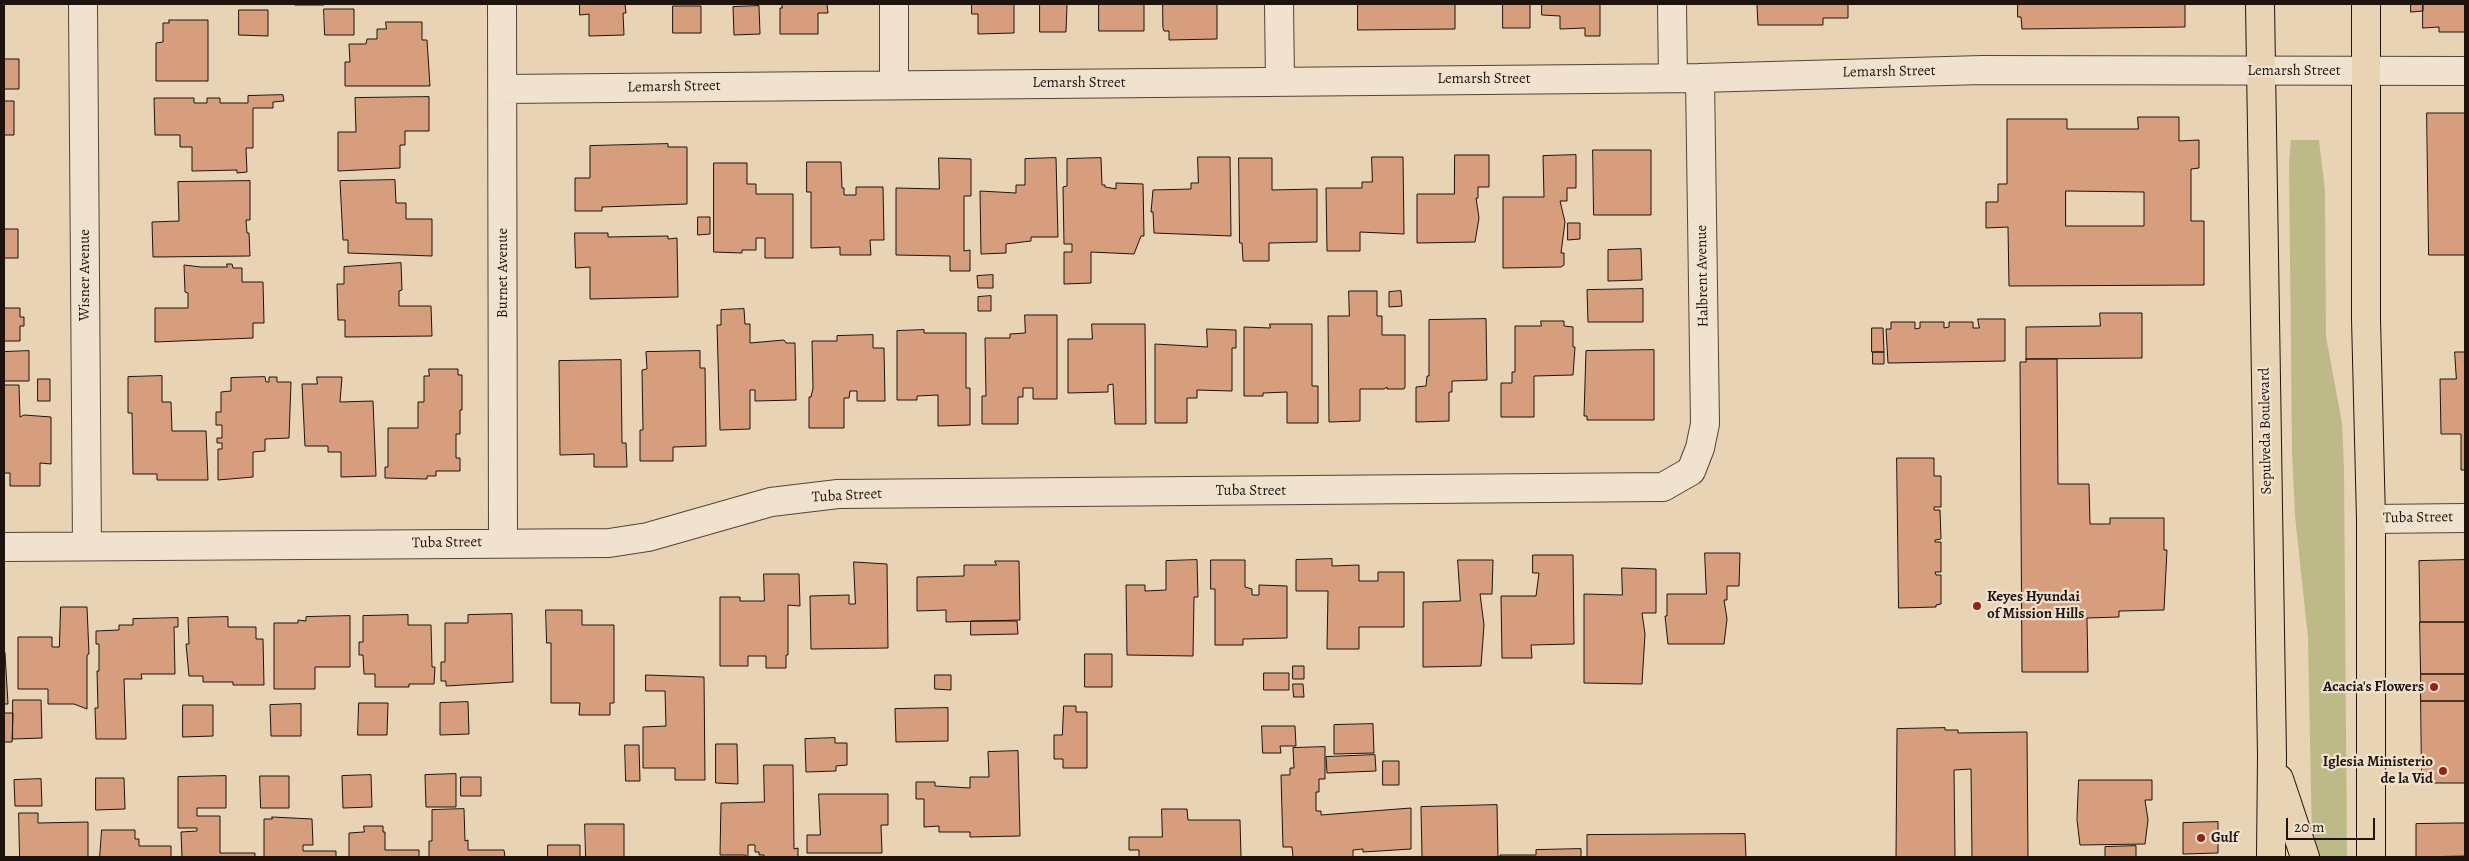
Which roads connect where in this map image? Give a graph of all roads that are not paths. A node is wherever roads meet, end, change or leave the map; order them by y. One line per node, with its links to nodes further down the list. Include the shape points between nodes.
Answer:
1 (83, 4): 20 (street, Wisner Avenue)
2 (502, 4): 15 (street, Burnet Avenue)
3 (894, 4): 14 (street)
4 (1279, 4): 13 (street)
5 (1672, 4): 11 (street)
6 (2260, 4): 8 (main road, Sepulveda Boulevard)
7 (2366, 4): 9 (main road)
8 (2261, 71): 9 (street, Lemarsh Street); 12 (street, Lemarsh Street, via 1914,71); 22 (main road, Sepulveda Boulevard)
9 (2367, 71): 10 (street, Lemarsh Street); 18 (main road, via 2366,319)
10 (2465, 71)
11 (1673, 78): 12 (street, Lemarsh Street); 13 (street, Lemarsh Street)
12 (1700, 78): 16 (street, Halbrent Avenue, via 1705,424)
13 (1280, 81): 14 (street, Lemarsh Street)
14 (894, 84): 15 (street, Lemarsh Street)
15 (503, 89): 19 (street, Burnet Avenue)
16 (1691, 471): 19 (street, Tuba Street, via 1663,487 838,494 771,502 648,537 609,543)
17 (2465, 518): 18 (street, Tuba Street)
18 (2371, 519): 25 (main road)
19 (503, 542): 20 (street, Tuba Street)
20 (87, 546): 21 (street, Tuba Street)
21 (4, 547)
22 (2272, 756): 23 (main road, Sepulveda Boulevard); 24 (main road)
23 (2271, 857)
24 (2305, 857)
25 (2372, 857)

